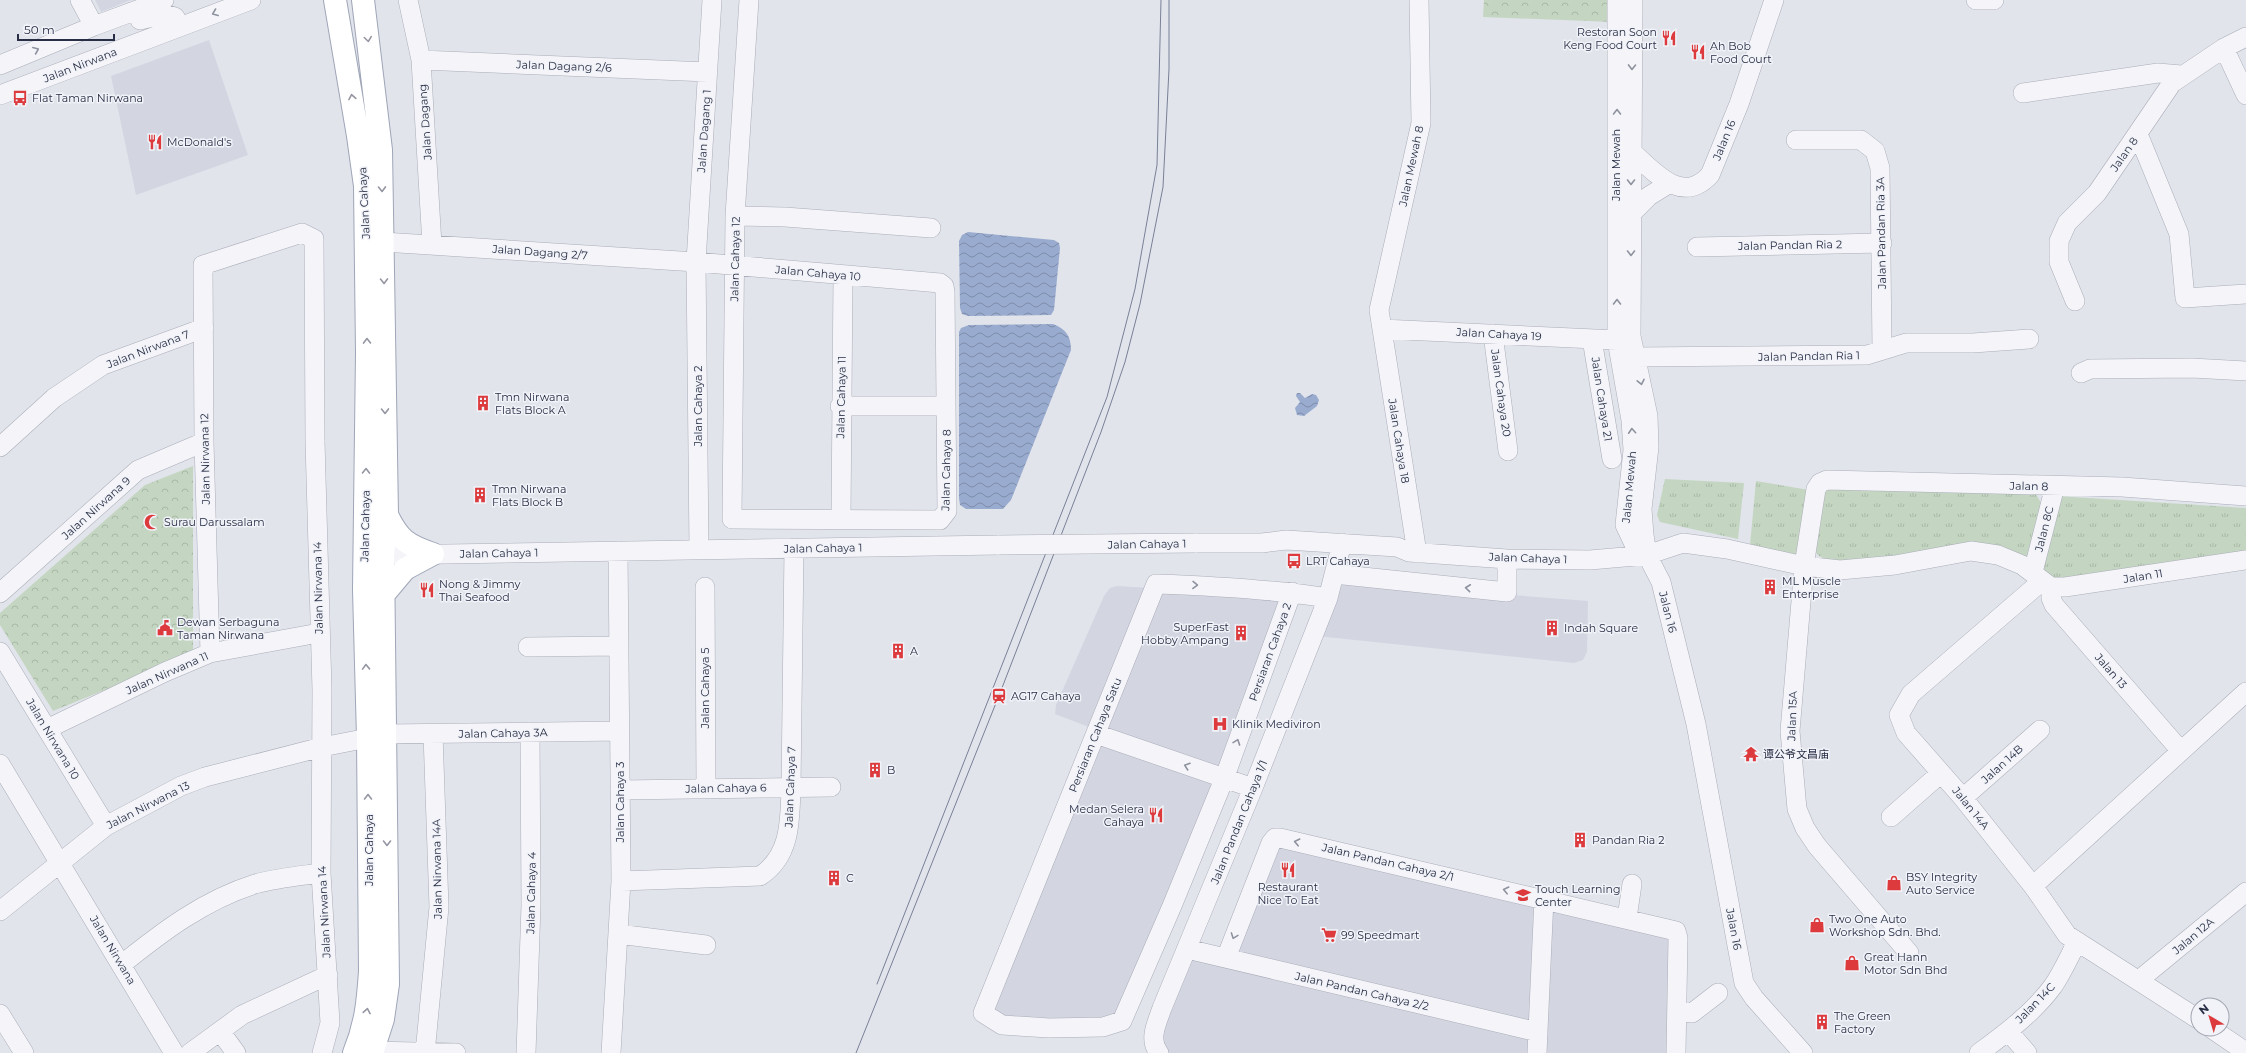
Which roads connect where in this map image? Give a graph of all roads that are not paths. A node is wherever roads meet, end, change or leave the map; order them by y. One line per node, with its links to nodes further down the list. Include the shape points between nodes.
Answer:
1 (80, 0): 16 (street)
2 (164, 0): 15 (street)
3 (251, 0): 17 (street, Jalan Nirwana, one-way to 17)
4 (363, 0): 34 (main road, Jalan Cahaya, one-way to 34, via 381,150)
5 (408, 0): 20 (street, Jalan Dagang)
6 (712, 0): 22 (street, Jalan Dagang 1)
7 (750, 0): 32 (street, Jalan Cahaya 12)
8 (1419, 0): 46 (street, Jalan Mewah 8, via 1421,123 1380,303)
9 (1617, 0): 29 (street, Jalan Mewah, one-way to 9)
10 (1633, 0): 29 (street, Jalan Mewah, one-way to 29)
11 (1774, 0): 30 (street, Jalan 16, via 1739,104 1710,175 1702,184 1691,188 1680,188)
12 (1976, 0): 13 (street)
13 (1994, 0)
14 (333, 4): 67 (main road, Jalan Cahaya, one-way to 14, via 368,353 365,186)
15 (113, 19): 16 (street); 17 (street, via 130,22 165,14 174,17)
16 (94, 26): 21 (street, one-way to 16)
17 (180, 26): 26 (street, Jalan Nirwana)
18 (2246, 37): 19 (street, Jalan 8)
19 (2224, 48): 23 (street, Jalan 8); 25 (street)
20 (421, 60): 22 (street, Jalan Dagang 2/6); 36 (street, Jalan Dagang)
21 (0, 65)
22 (708, 72): 38 (street, Jalan Dagang 1)
23 (2181, 75): 24 (street, via 2158,73); 27 (street, Jalan 8, via 2164,92)
24 (2023, 93)
25 (2246, 95)
26 (0, 96)
27 (2138, 134): 43 (street, via 2179,234 2185,298); 44 (street, Jalan 8, via 2097,193 2067,223 2059,241 2059,262)
28 (1796, 140): 35 (street, Jalan Pandan Ria 3A, via 1861,140 1874,151 1880,168)
29 (1624, 151): 30 (street, Jalan 16); 31 (street, Jalan Mewah, one-way to 31); 50 (street, Jalan Mewah, one-way to 29)
30 (1670, 183): 31 (street, via 1649,196)
31 (1631, 214): 52 (street, Jalan Mewah, one-way to 52, via 1631,336)
32 (735, 216): 33 (street, via 785,217); 40 (street, Jalan Cahaya 12)
33 (931, 228)
34 (383, 242): 36 (street, Jalan Dagang 2/7); 64 (main road, Jalan Cahaya, one-way to 64)
35 (1882, 243): 37 (street, Jalan Pandan Ria 2); 51 (street, Jalan Pandan Ria 3A)
36 (432, 245): 38 (street, Jalan Dagang 2/7)
37 (1697, 247)
38 (696, 262): 40 (street, Jalan Cahaya 10); 71 (street, Jalan Cahaya 2)
39 (204, 264): 45 (street, Jalan Nirwana 12); 88 (street, Jalan Nirwana 14, via 302,233 314,239)
40 (734, 265): 41 (street, Jalan Cahaya 10); 65 (street, Jalan Cahaya 12)
41 (843, 275): 42 (street, Jalan Cahaya 10); 55 (street, Jalan Cahaya 11)
42 (940, 283): 56 (street, Jalan Cahaya 8, via 944,286 945,292)
43 (2246, 294)
44 (2075, 301)
45 (204, 328): 57 (street, Jalan Nirwana 12); 58 (street, Jalan Nirwana 7, via 103,365 54,398)
46 (1382, 329): 47 (street, Jalan Cahaya 19); 73 (street, Jalan Cahaya 18)
47 (1493, 334): 48 (street, Jalan Cahaya 19); 59 (street, Jalan Cahaya 20)
48 (1592, 338): 50 (street, Jalan Cahaya 19); 60 (street, Jalan Cahaya 21)
49 (2029, 339): 51 (street, Jalan Pandan Ria 1, via 1973,343 1906,343)
50 (1617, 340): 68 (street, Jalan Mewah, one-way to 50, via 1633,450 1631,420)
51 (1882, 350): 52 (street, Jalan Pandan Ria 1, via 1867,355)
52 (1636, 357): 75 (street, Jalan Mewah, one-way to 75, via 1648,416 1649,447 1642,509)
53 (2246, 371): 54 (street, via 2192,368 2090,369)
54 (2081, 373)
55 (840, 406): 56 (street); 66 (street, Jalan Cahaya 11)
56 (946, 406): 66 (street, Jalan Cahaya 8, via 944,517 940,520)
57 (204, 442): 86 (street, Jalan Nirwana 9, via 138,470); 92 (street, Jalan Nirwana 12)
58 (0, 447)
59 (1508, 451)
60 (1612, 459)
61 (2055, 486): 62 (street, Jalan 8, via 1827,480 1820,482); 63 (street, Jalan 8, via 2122,487); 82 (street, Jalan 8C)
62 (1816, 489): 80 (street, Jalan 15A)
63 (2246, 496)
64 (387, 515): 74 (main road, via 402,539); 76 (main road, Jalan Cahaya)
65 (732, 519): 66 (street, Jalan Cahaya 8)
66 (841, 519)
67 (365, 524): 76 (main road, via 369,540); 84 (main road, Jalan Cahaya)
68 (1625, 525): 75 (street, Jalan Mewah, via 1634,544); 78 (street, via 1620,539 1612,548)
69 (794, 548): 70 (street, Jalan Cahaya 1, bridge, via 1262,543 1286,540); 71 (street, Jalan Cahaya 1); 106 (street, Jalan Cahaya 7)
70 (1341, 548): 73 (street, Jalan Cahaya 1, via 1397,547); 81 (street, Jalan Pandan Cahaya 1/1)
71 (699, 550): 72 (street, Jalan Cahaya 1)
72 (618, 551): 74 (street, Jalan Cahaya 1); 89 (street, Jalan Cahaya 3)
73 (1413, 552): 77 (street, Jalan Cahaya 1)
74 (433, 554): 76 (street, Jalan Cahaya 1); 84 (main road, via 405,569)
75 (1647, 554): 78 (street, Jalan Cahaya 1); 80 (street, via 1683,543 1727,549); 155 (street, Jalan 16, via 1661,582 1696,724 1744,983 1754,998)
76 (383, 555): 84 (main road, via 374,564)
77 (1507, 559): 78 (street, Jalan Cahaya 1); 81 (street, one-way to 81, via 1507,592)
78 (1590, 560)
79 (2246, 560): 82 (street, Jalan 11, via 2065,587)
80 (1804, 566): 82 (street, via 1840,570 1895,565 1971,551 1998,555 2022,565); 127 (street, Jalan 15A, via 1790,730 1796,809 1804,828 1817,846)
81 (1334, 574): 87 (street, Jalan Pandan Cahaya 1/1)
82 (2042, 580): 102 (street, Jalan 13, via 2054,605); 104 (street, Jalan 14A, via 1911,694 1899,715 1906,733)
83 (705, 587): 108 (street, Jalan Cahaya 5)
84 (374, 592): 100 (main road, Jalan Cahaya)
85 (1292, 592): 87 (street, Persiaran Cahaya Satu); 99 (street, Persiaran Cahaya Satu, one-way to 85, via 1156,584 1226,586); 105 (street, Persiaran Cahaya 2, one-way to 85)
86 (0, 593)
87 (1328, 598): 109 (street, Jalan Pandan Cahaya 1/1)
88 (319, 633): 92 (street, Jalan Nirwana 11); 101 (street, Jalan Nirwana 14)
89 (619, 646): 90 (street); 96 (street, Jalan Cahaya 3)
90 (528, 647)
91 (0, 652): 94 (street, Jalan Nirwana 10)
92 (210, 653): 94 (street, Jalan Nirwana 11)
93 (2246, 692): 102 (street)
94 (47, 729): 113 (street, Jalan Nirwana 10)
95 (2040, 730): 111 (street, Jalan 14B)
96 (620, 731): 97 (street, Jalan Cahaya 3A); 110 (street, Jalan Cahaya 3)
97 (530, 732): 98 (street, Jalan Cahaya 3A); 151 (street, Jalan Cahaya 4, via 532,898)
98 (434, 734): 100 (street, Jalan Cahaya 3A); 149 (street, Jalan Nirwana 14A, via 439,907)
99 (1096, 734): 105 (street, one-way to 99); 134 (street, Persiaran Cahaya Satu)
100 (377, 736): 101 (street, Jalan Nirwana 13); 142 (main road, Jalan Cahaya, via 368,1003 364,1030)
101 (322, 747): 113 (street, Jalan Nirwana 13, via 193,782); 115 (street, Jalan Nirwana 14)
102 (2181, 751): 118 (street)
103 (0, 764): 114 (street, Jalan Nirwana)
104 (1941, 773): 111 (street, Jalan 14A); 112 (street)
105 (1224, 779): 109 (street); 134 (street, Persiaran Cahaya 2, via 1122,1021 1103,1027 1049,1028 1002,1025)
106 (791, 787): 107 (street, Jalan Cahaya 6); 108 (street, Jalan Cahaya 6); 116 (street, Jalan Cahaya 7, via 790,825 785,846 774,865 760,876)
107 (831, 787)
108 (706, 788): 110 (street, Jalan Cahaya 6)
109 (1253, 788): 126 (street, Jalan Pandan Cahaya 1/1)
110 (620, 790): 116 (street, Jalan Cahaya 3)
111 (1964, 798): 118 (street, Jalan 14A)
112 (1891, 817)
113 (106, 826): 114 (street, Jalan Nirwana 13)
114 (60, 863): 121 (street, Jalan Nirwana 13); 129 (street, Jalan Nirwana)
115 (321, 873): 129 (street, via 284,877 224,895 165,930); 130 (street, Jalan Nirwana 14)
116 (621, 881): 123 (street, Jalan Cahaya 3)
117 (1632, 884): 122 (street)
118 (2033, 886): 124 (street, Jalan 14A, via 2062,928)
119 (2246, 892): 131 (street, Jalan 12A)
120 (1544, 898): 122 (street, Jalan Pandan Cahaya 2/1); 128 (street, Jalan Pandan Cahaya 2/1, one-way to 128, via 1275,838 1252,889); 139 (street)
121 (0, 912)
122 (1627, 918): 133 (street, Jalan Pandan Cahaya 2/1, via 1676,931)
123 (618, 934): 125 (street); 152 (street, Jalan Cahaya 3)
124 (2076, 942): 131 (street, Jalan 14A); 138 (street, Jalan 14C, via 2053,986)
125 (706, 946)
126 (1187, 948): 128 (street, Jalan Pandan Cahaya 2/2); 141 (street, Jalan Pandan Cahaya 1/1, via 1153,1033)
127 (1909, 953)
128 (1226, 958): 139 (street, Jalan Pandan Cahaya 2/2)
129 (121, 965): 145 (street, Jalan Nirwana)
130 (328, 974): 137 (street, via 242,1015); 148 (street, Jalan Nirwana 14, via 330,1023)
131 (2140, 980): 136 (street, Jalan 14A)
132 (1718, 993): 133 (street, via 1692,1013)
133 (1677, 1011): 154 (street)
134 (983, 1013)
135 (0, 1014): 144 (street)
136 (2190, 1014)
137 (220, 1031): 146 (street); 147 (street)
138 (2008, 1031): 156 (street, Jalan 14C); 157 (street)
139 (1538, 1032): 153 (street)
140 (2224, 1037): 143 (street)
141 (1157, 1050)
142 (366, 1052): 149 (street)
143 (2246, 1052)
144 (24, 1053)
145 (174, 1053)
146 (190, 1053)
147 (236, 1053)
148 (322, 1053)
149 (426, 1053): 150 (street)
150 (456, 1053)
151 (526, 1053)
152 (611, 1053)
153 (1537, 1053)
154 (1676, 1053)
155 (1803, 1053)
156 (1979, 1053)
157 (2028, 1053)

